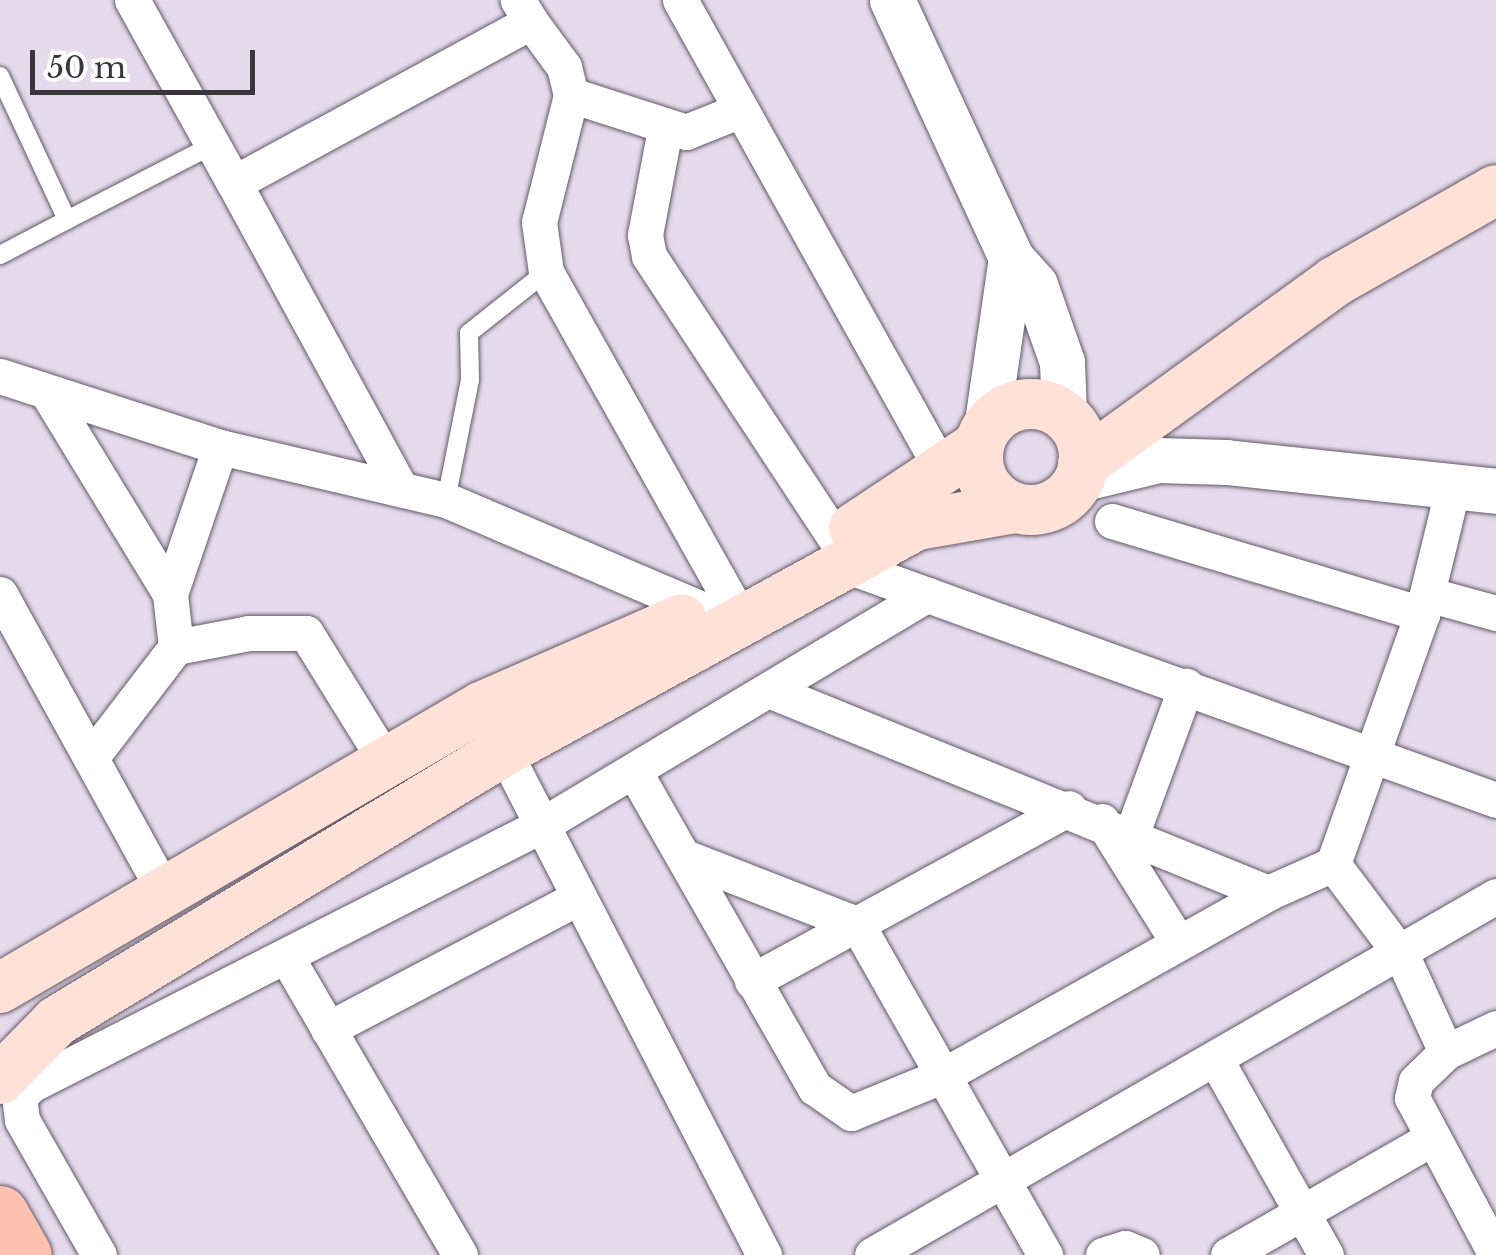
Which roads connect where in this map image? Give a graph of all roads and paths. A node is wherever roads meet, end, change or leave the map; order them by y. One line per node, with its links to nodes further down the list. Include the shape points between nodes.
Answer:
1 (132, 0): 9 (street)
2 (680, 0): 7 (street)
3 (892, 0): 14 (street)
4 (525, 11): 6 (street, via 564,68); 10 (street)
5 (0, 76): 12 (lane)
6 (570, 95): 8 (street); 15 (street, via 539,222)
7 (741, 110): 8 (street, via 686,132); 20 (street)
8 (665, 129): 26 (street, via 646,235 649,256)
9 (213, 146): 10 (street); 12 (lane)
10 (234, 183): 22 (street)
11 (1496, 190): 18 (main road, via 1334,282 1223,359)
12 (67, 220): 13 (lane)
13 (0, 255)
14 (1011, 258): 18 (street, via 1035,285 1048,317); 20 (street)
15 (546, 272): 23 (lane, via 469,334 470,380); 30 (street)
16 (0, 376): 17 (street)
17 (48, 394): 19 (street); 28 (street)
18 (1074, 445): 20 (main road, via 1030,404 997,416); 21 (street, via 1158,460); 24 (main road, via 1060,502)
19 (220, 448): 22 (street); 28 (street)
20 (969, 448): 24 (main road, via 988,489); 26 (main road)
21 (1475, 487): 31 (street)
22 (401, 489): 23 (street)
23 (446, 500): 30 (street)
24 (1016, 508): 26 (main road, via 918,524)
25 (1112, 521): 31 (street)
26 (839, 552): 29 (street); 30 (main road); 37 (main road)
27 (0, 594): 39 (street)
28 (170, 594): 33 (street)
29 (926, 594): 34 (street); 35 (street)
30 (716, 603): 36 (main road)
31 (1424, 604): 32 (street); 38 (street)
32 (1496, 613)
33 (176, 647): 39 (street); 40 (street, via 249,633 306,632)
34 (1186, 686): 38 (street); 45 (street)
35 (772, 692): 41 (street); 43 (street)
36 (482, 706): 37 (street); 40 (main road)
37 (504, 751): 44 (street); 63 (main road, via 57,1021)
38 (1376, 753): 42 (street); 47 (street)
39 (94, 755): 48 (street)
40 (386, 762): 48 (main road)
41 (634, 770): 44 (street); 46 (street)
42 (1496, 800)
43 (1069, 808): 45 (street); 52 (street)
44 (540, 826): 51 (street); 54 (street)
45 (1117, 827): 49 (street); 53 (street)
46 (685, 857): 52 (street); 56 (street)
47 (1333, 864): 49 (street); 55 (street)
48 (162, 888): 57 (main road)
49 (1268, 892): 53 (street)
50 (1496, 896): 55 (street)
51 (578, 898): 59 (street); 71 (street)
52 (857, 924): 56 (street); 62 (street)
53 (1178, 942): 62 (street)
54 (286, 956): 59 (street); 69 (street, via 18,1097 22,1120)
55 (1402, 956): 60 (street); 61 (street)
56 (752, 981): 62 (street, via 829,1104 851,1113 878,1107)
57 (0, 988)
58 (1496, 1028): 60 (street)
59 (328, 1029): 70 (street)
60 (1446, 1052): 64 (street, via 1416,1081 1412,1098)
61 (1216, 1060): 65 (street); 67 (street)
62 (944, 1074): 65 (street)
63 (0, 1079)
64 (1432, 1138): 67 (street); 78 (street)
65 (1002, 1178): 72 (street); 73 (street)
66 (0, 1213): 68 (main road)
67 (1302, 1213): 76 (street); 77 (street)
68 (24, 1255)
69 (98, 1255)
70 (460, 1255)
71 (764, 1255)
72 (872, 1255)
73 (1045, 1255)
74 (1103, 1255): 75 (street, via 1126,1248)
75 (1142, 1255)
76 (1228, 1255)
77 (1326, 1255)
78 (1496, 1255)

